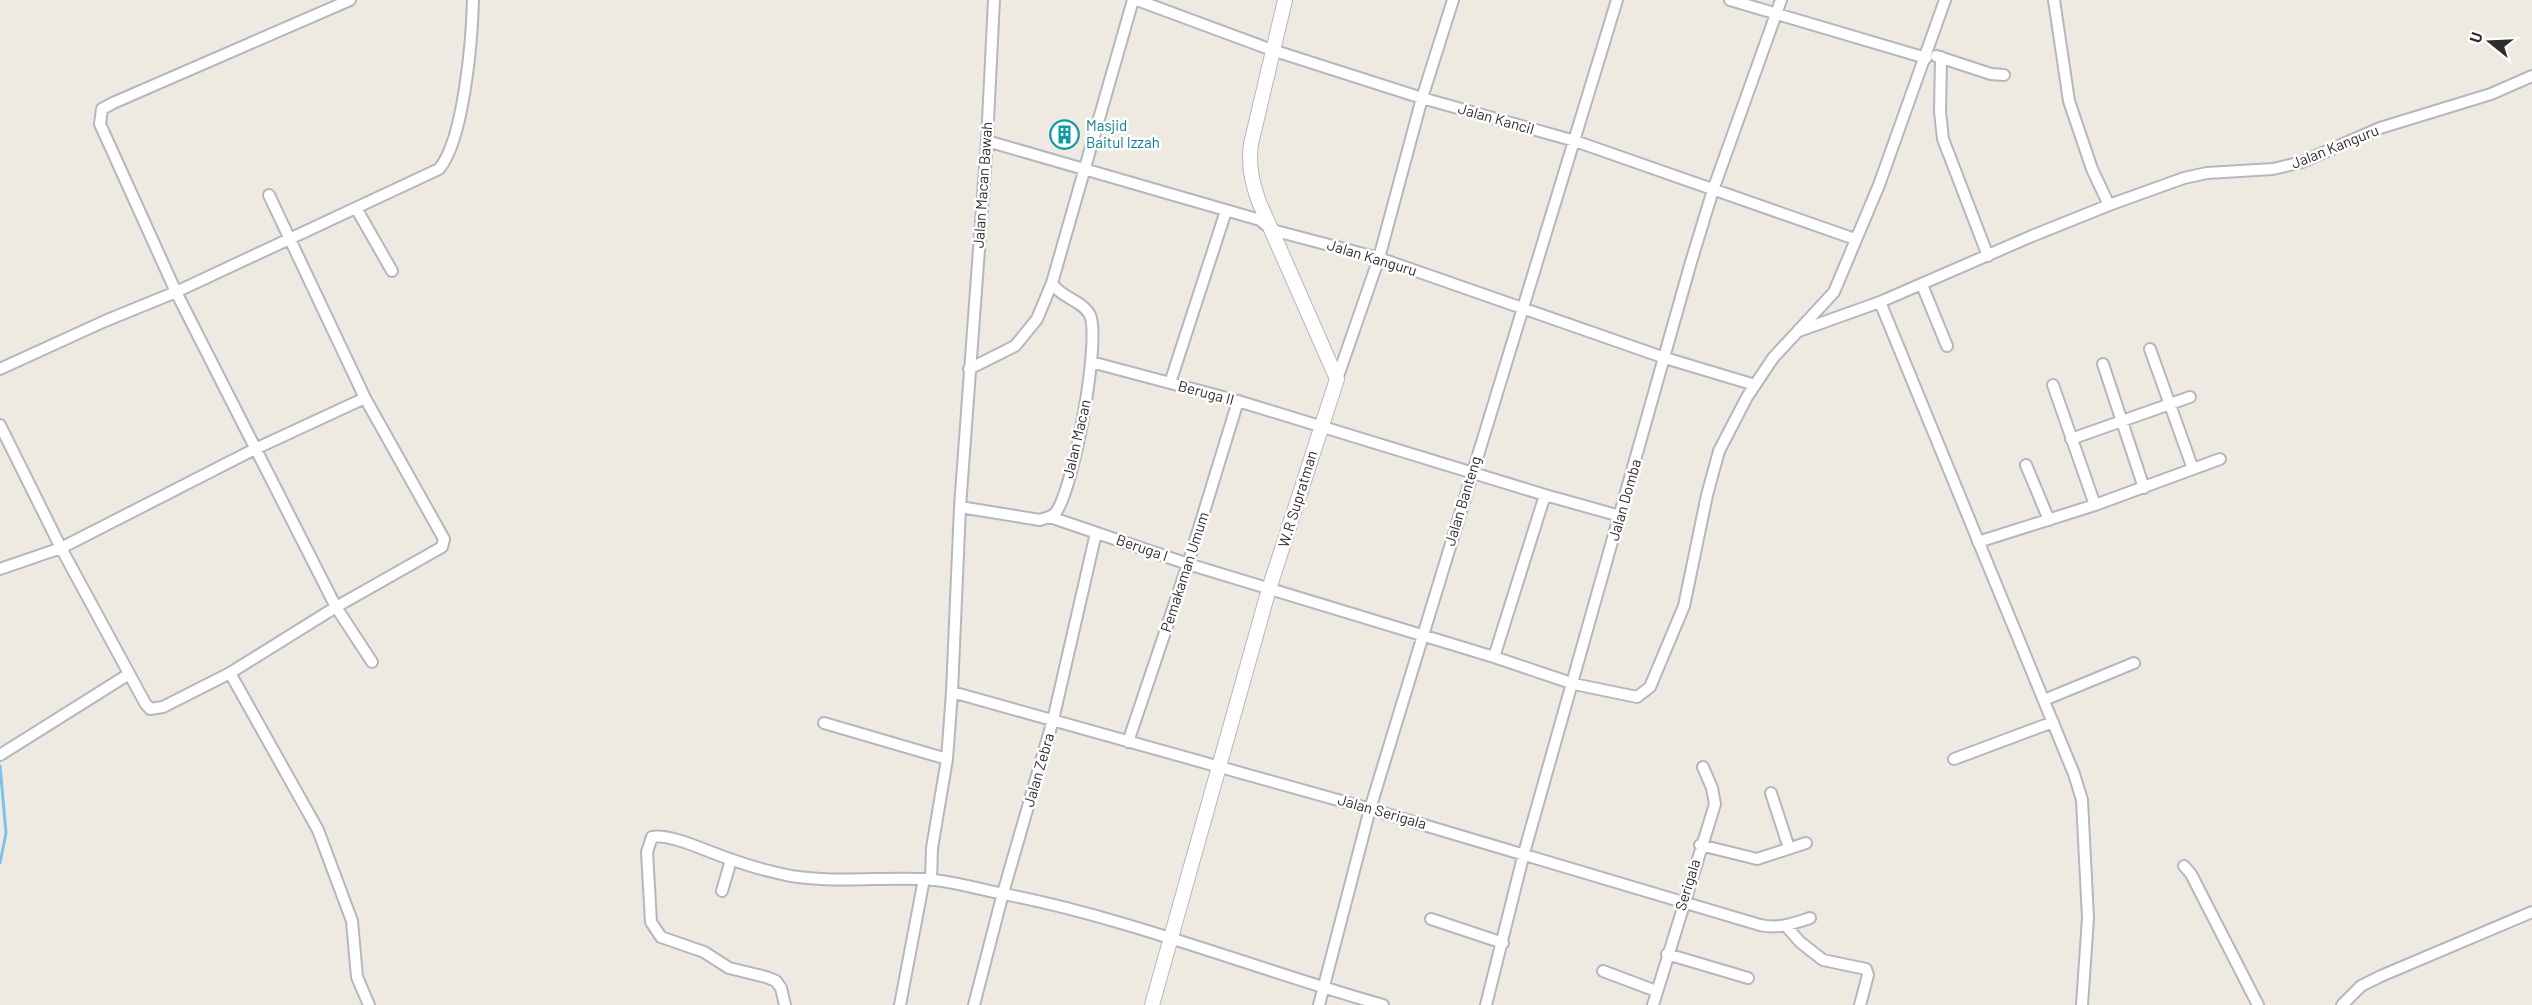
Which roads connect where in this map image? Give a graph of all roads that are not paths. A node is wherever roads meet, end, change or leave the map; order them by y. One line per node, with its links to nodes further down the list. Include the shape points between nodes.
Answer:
1 (350, 0): 35 (street, via 102,109 100,124)
2 (473, 0): 25 (street, via 470,56 446,160 439,169)
3 (994, 0): 19 (street, Jalan Macan Bawah)
4 (1135, 0): 13 (street, Jalan Kancil); 21 (street)
5 (1285, 0): 13 (street)
6 (1453, 0): 18 (street)
7 (1617, 0): 20 (street, Jalan Banteng)
8 (1730, 0): 12 (street)
9 (1782, 0): 12 (street, Jalan Domba)
10 (1945, 0): 14 (street, Beruga I)
11 (2054, 0): 24 (street, via 2069,101)
12 (1776, 14): 14 (street); 22 (street, Jalan Domba)
13 (1272, 50): 18 (street, Jalan Kancil); 27 (street, via 1249,160 1254,188)
14 (1927, 55): 15 (street); 29 (street, Beruga I)
15 (1941, 57): 16 (street); 30 (street, via 1943,139)
16 (2004, 75)
17 (2532, 76): 24 (street, Jalan Kanguru, via 2491,94 2380,128 2301,162 2273,169 2196,175)
18 (1422, 98): 20 (street, Jalan Kancil); 31 (street)
19 (987, 141): 21 (street, Jalan Kanguru); 45 (street, Jalan Macan Bawah)
20 (1575, 141): 22 (street, Jalan Kancil); 37 (street, Jalan Banteng)
21 (1085, 170): 26 (street, Jalan Kanguru); 33 (street)
22 (1713, 190): 29 (street, Jalan Kancil); 41 (street, Jalan Domba)
23 (269, 195): 28 (street)
24 (2109, 205): 30 (street, Jalan Kanguru)
25 (356, 208): 28 (street); 32 (street)
26 (1226, 211): 27 (street, Jalan Kanguru, via 1260,220); 47 (street)
27 (1272, 230): 31 (street, Jalan Kanguru); 46 (street)
28 (291, 238): 35 (street); 51 (street)
29 (1855, 240): 38 (street, Beruga I, via 1834,292)
30 (1988, 256): 34 (street, Jalan Kanguru)
31 (1379, 258): 37 (street, Jalan Kanguru); 46 (street)
32 (392, 271)
33 (1052, 283): 42 (street, Jalan Macan, via 1090,316); 45 (street, via 1037,319 1015,346)
34 (1922, 285): 36 (street, Jalan Kanguru); 39 (street)
35 (176, 292): 44 (street); 58 (street)
36 (1880, 302): 38 (street); 71 (street)
37 (1521, 308): 41 (street, Jalan Kanguru); 62 (street, Jalan Banteng)
38 (1797, 331): 48 (street, Beruga I)
39 (1947, 346)
40 (2150, 349): 53 (street)
41 (1665, 358): 48 (street, Jalan Kanguru); 67 (street, Jalan Domba)
42 (1091, 362): 47 (street, Beruga II); 68 (street, Jalan Macan, via 1085,410 1065,491 1057,511)
43 (2103, 364): 54 (street)
44 (0, 369)
45 (969, 369): 66 (street, Jalan Macan Bawah)
46 (1337, 379): 56 (street, W.R Supratman)
47 (1170, 383): 52 (street, Beruga II)
48 (1755, 385): 83 (street, Beruga I, via 1732,424 1713,469 1684,606 1650,687 1637,697)
49 (2053, 385): 57 (street)
50 (2190, 397): 53 (street)
51 (364, 398): 58 (street); 76 (street, via 444,540 442,547)
52 (1238, 401): 56 (street, Beruga II); 73 (street, Pemakaman Umum)
53 (2170, 403): 54 (street); 61 (street)
54 (2121, 422): 57 (street); 63 (street)
55 (0, 424): 72 (street)
56 (1320, 427): 62 (street, Beruga II); 75 (street, W.R Supratman)
57 (2071, 439): 65 (street)
58 (255, 449): 72 (street); 76 (street)
59 (2220, 459): 61 (street)
60 (2026, 465): 69 (street)
61 (2193, 469): 63 (street)
62 (1471, 473): 64 (street, Beruga II); 77 (street, Jalan Banteng)
63 (2144, 488): 65 (street)
64 (1545, 495): 67 (street, Beruga II); 78 (street)
65 (2095, 505): 69 (street)
66 (960, 507): 68 (street, via 1040,520); 84 (street, Jalan Macan Bawah)
67 (1620, 516): 83 (street, Jalan Domba)
68 (1050, 517): 70 (street, Beruga I)
69 (2049, 520): 71 (street)
70 (1096, 533): 73 (street, Beruga I); 86 (street, Jalan Zebra)
71 (1978, 542): 85 (street)
72 (61, 548): 74 (street); 82 (street)
73 (1188, 564): 75 (street, Beruga I); 89 (street, Pemakaman Umum)
74 (0, 569)
75 (1269, 589): 77 (street, Beruga I); 93 (street, W.R Supratman)
76 (336, 607): 79 (street); 81 (street)
77 (1422, 635): 78 (street, Beruga I); 96 (street, Jalan Banteng)
78 (1494, 657): 83 (street, Beruga I)
79 (372, 663)
80 (2134, 663): 85 (street)
81 (230, 673): 82 (street, via 156,709 145,704); 118 (street, via 318,830 352,921 357,977)
82 (129, 674): 90 (street)
83 (1574, 684): 100 (street, Jalan Domba)
84 (952, 692): 86 (street, Jalan Serigala); 91 (street, Jalan Macan Bawah)
85 (2044, 700): 87 (street)
86 (1053, 720): 89 (street, Jalan Serigala); 105 (street, Jalan Zebra)
87 (2053, 722): 92 (street); 128 (street, via 2082,800 2088,918)
88 (824, 723): 91 (street)
89 (1128, 742): 93 (street, Jalan Serigala)
90 (0, 755)
91 (947, 759): 103 (street, Jalan Macan Bawah)
92 (1954, 759)
93 (1221, 766): 96 (street, Jalan Serigala); 111 (street, W.R Supratman)
94 (1702, 767): 98 (street, Serigala, via 1712,788 1714,804)
95 (1772, 793): 99 (street)
96 (1370, 808): 100 (street, Jalan Serigala); 116 (street, Jalan Banteng)
97 (1806, 843): 99 (street)
98 (1700, 845): 99 (street, via 1757,859); 106 (street, Serigala)
99 (1789, 848)
100 (1524, 853): 106 (street, Jalan Serigala); 112 (street, Jalan Domba)
101 (731, 860): 103 (street, via 814,879); 104 (street); 119 (street, via 678,841 652,837 646,852 651,922 661,937 704,952 729,968 776,981 782,987)
102 (2184, 866): 129 (street)
103 (927, 879): 105 (street); 120 (street, Jalan Macan Bawah)
104 (722, 891)
105 (1003, 893): 111 (street); 121 (street, Jalan Zebra)
106 (1683, 904): 110 (street, Jalan Serigala, via 1773,928); 113 (street, Serigala)
107 (2527, 914): 130 (street, via 2381,976 2361,986)
108 (1810, 918): 110 (street, Jalan Serigala)
109 (1431, 920): 112 (street)
110 (1786, 926): 127 (street, via 1823,960 1866,969)
111 (1173, 939): 116 (street); 122 (street, W.R Supratman)
112 (1503, 943): 125 (street, Jalan Domba)
113 (1667, 954): 115 (street); 117 (street, Serigala)
114 (1603, 971): 117 (street)
115 (1748, 978)
116 (1323, 988): 123 (street, Jalan Banteng); 124 (street)
117 (1656, 991): 126 (street, Serigala)
118 (369, 1005)
119 (785, 1005)
120 (900, 1005)
121 (974, 1005)
122 (1152, 1005)
123 (1319, 1005)
124 (1383, 1005)
125 (1486, 1005)
126 (1653, 1005)
127 (1860, 1005)
128 (2082, 1005)
129 (2258, 1005)
130 (2342, 1005)

